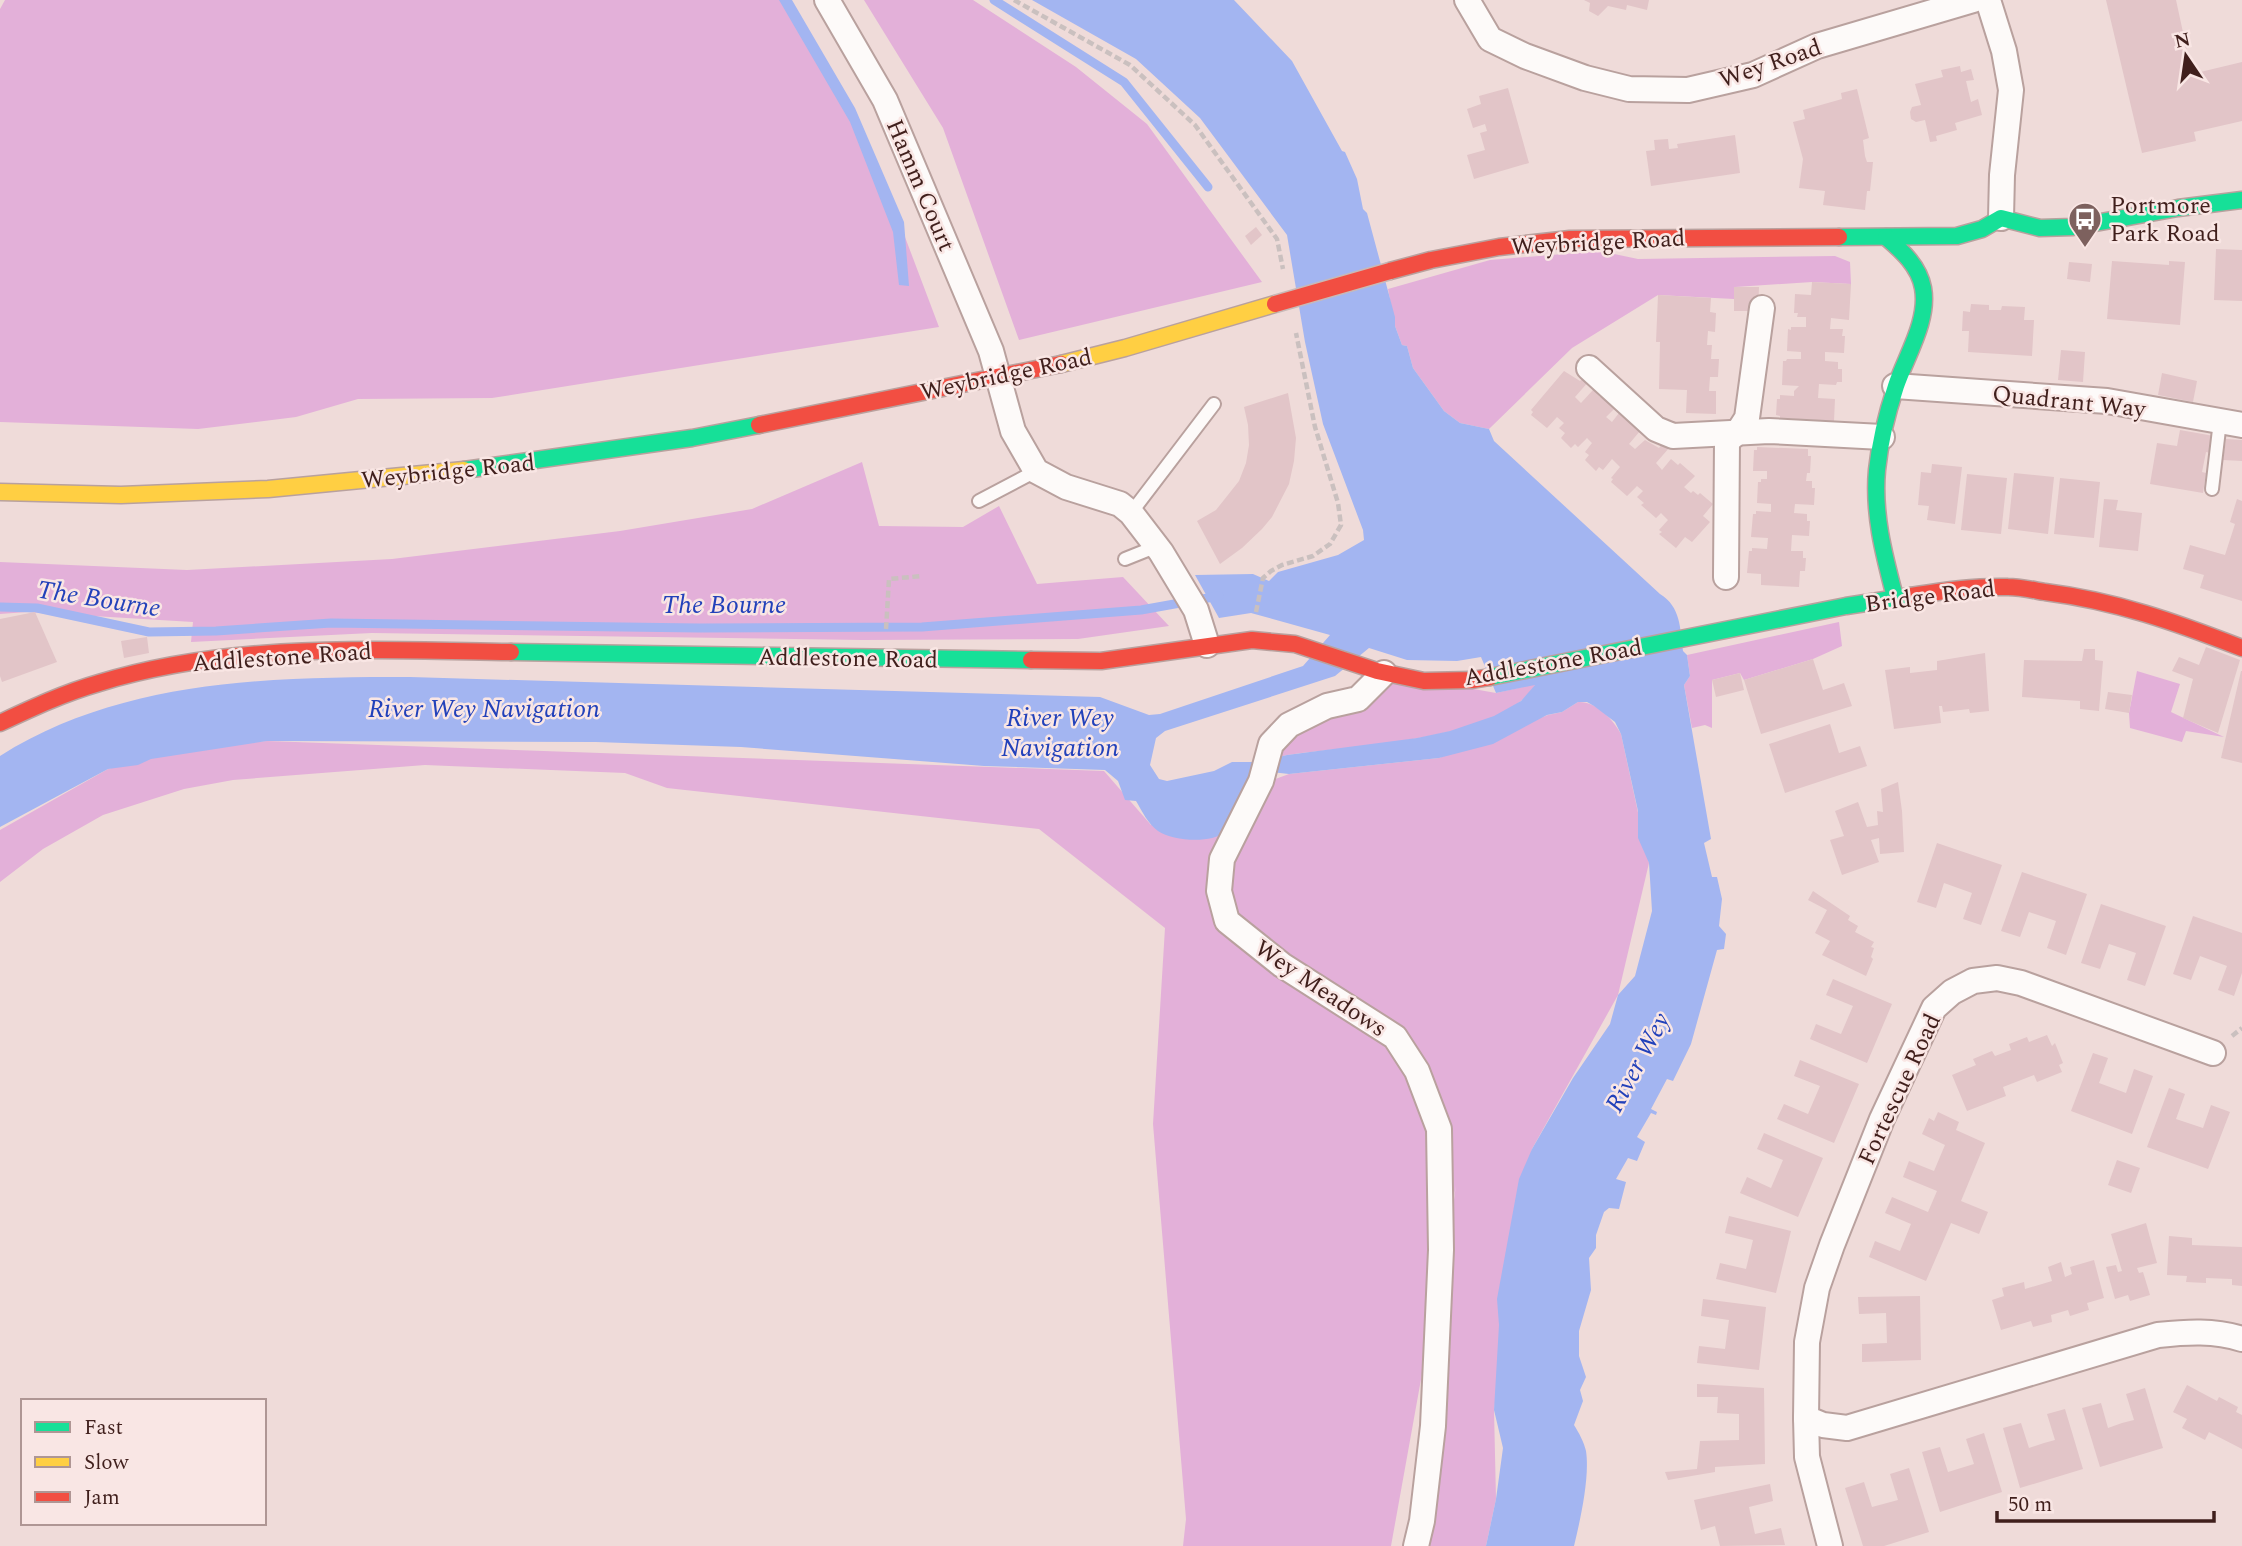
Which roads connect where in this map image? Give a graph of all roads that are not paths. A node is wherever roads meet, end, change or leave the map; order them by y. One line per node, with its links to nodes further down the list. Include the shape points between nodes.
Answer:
1 (827, 0): 10 (street, Hamm Court, via 885,100)
2 (1467, 0): 3 (street, Wey Road, via 1490,38 1525,56 1629,89 1688,90 1753,75 1817,46)
3 (1973, 0)
4 (1988, 0): 6 (street, via 2011,90)
5 (2242, 200): 6 (street, via 2073,227 2040,228)
6 (2001, 218): 7 (street, Weybridge Road, via 1957,236)
7 (1886, 237): 10 (street, Weybridge Road, bridge, via 1570,239 1499,247 1432,260 1125,348); 11 (street, via 1921,277 1924,296 1920,322)
8 (1762, 308): 14 (street, via 1747,418)
9 (1589, 368): 14 (street, via 1656,429 1673,436)
10 (999, 377): 16 (street, Hamm Court, via 1013,431); 18 (street, Weybridge Road, via 692,438 459,471 268,489 121,495)
11 (1895, 386): 13 (street, Quadrant Way, via 2108,401); 15 (street)
12 (1214, 404): 20 (lane)
13 (2231, 423): 17 (lane)
14 (1738, 432): 15 (street); 23 (street, via 1727,441)
15 (1882, 437): 24 (street, via 1875,503)
16 (1036, 471): 19 (lane); 20 (street, via 1066,487 1120,504)
17 (2212, 489)
18 (0, 492)
19 (979, 501)
20 (1131, 513): 21 (street)
21 (1155, 547): 22 (lane); 26 (street, via 1196,610)
22 (1125, 559)
23 (1726, 577)
24 (1895, 597): 25 (street, Bridge Road); 27 (street, Bridge Road, via 1960,588 2045,590 2117,604)
25 (1697, 635): 28 (street, Addlestone Road, via 1488,678 1424,681)
26 (1207, 645): 28 (street, Addlestone Road, via 1252,640 1295,644); 29 (street, Addlestone Road, via 1101,662 300,650 190,661 122,674 74,689)
27 (2242, 648)
28 (1380, 672): 33 (street, Wey Meadows, via 1358,699 1327,706 1289,725 1271,744 1261,781 1222,859 1219,891 1227,922 1282,965 1395,1037 1417,1071 1439,1129 1441,1251 1433,1426)
29 (0, 723)
30 (2213, 1053): 32 (street, Fortescue Road, via 1997,978 1973,981 1934,1008 1882,1119 1817,1289 1808,1342)
31 (2242, 1339): 32 (street, via 2193,1332 2158,1335 1847,1428)
32 (1806, 1418): 34 (street, Fortescue Road, via 1807,1457)
33 (1416, 1546)
34 (1830, 1546)

